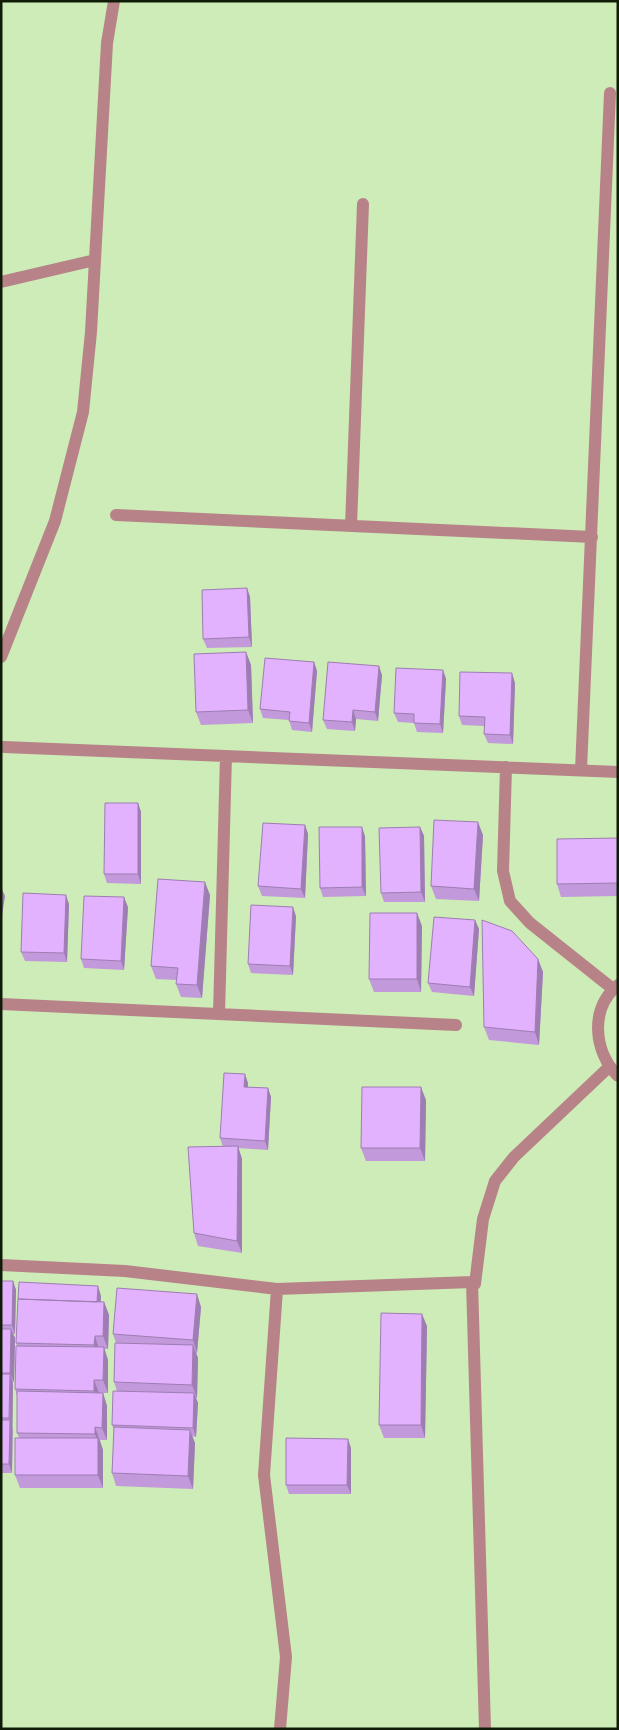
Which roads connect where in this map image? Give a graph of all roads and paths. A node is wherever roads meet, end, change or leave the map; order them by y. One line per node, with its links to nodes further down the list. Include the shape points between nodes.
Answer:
1 (114, 1): 4 (street, via 107,43)
2 (610, 93): 8 (street)
3 (363, 204): 7 (street)
4 (95, 260): 5 (street); 9 (street, via 84,412 55,521)
5 (1, 282)
6 (116, 515): 7 (street)
7 (351, 526): 8 (street)
8 (592, 537): 13 (street)
9 (1, 657)
10 (4, 747): 11 (street)
11 (226, 756): 12 (street); 17 (street)
12 (506, 767): 13 (street); 15 (street, via 503,871 510,901 530,923)
13 (581, 770): 14 (street)
14 (618, 772)
15 (615, 987): 19 (street, via 602,1007 597,1028 600,1049)
16 (1, 1004): 17 (street)
17 (220, 1014): 18 (street)
18 (456, 1025)
19 (613, 1072): 21 (street, via 514,1157 495,1181 483,1219 475,1284)
20 (1, 1265): 22 (street, via 125,1270)
21 (472, 1282): 22 (street); 24 (street)
22 (277, 1289): 23 (street, via 264,1475 286,1657)
23 (280, 1729)
24 (485, 1729)

